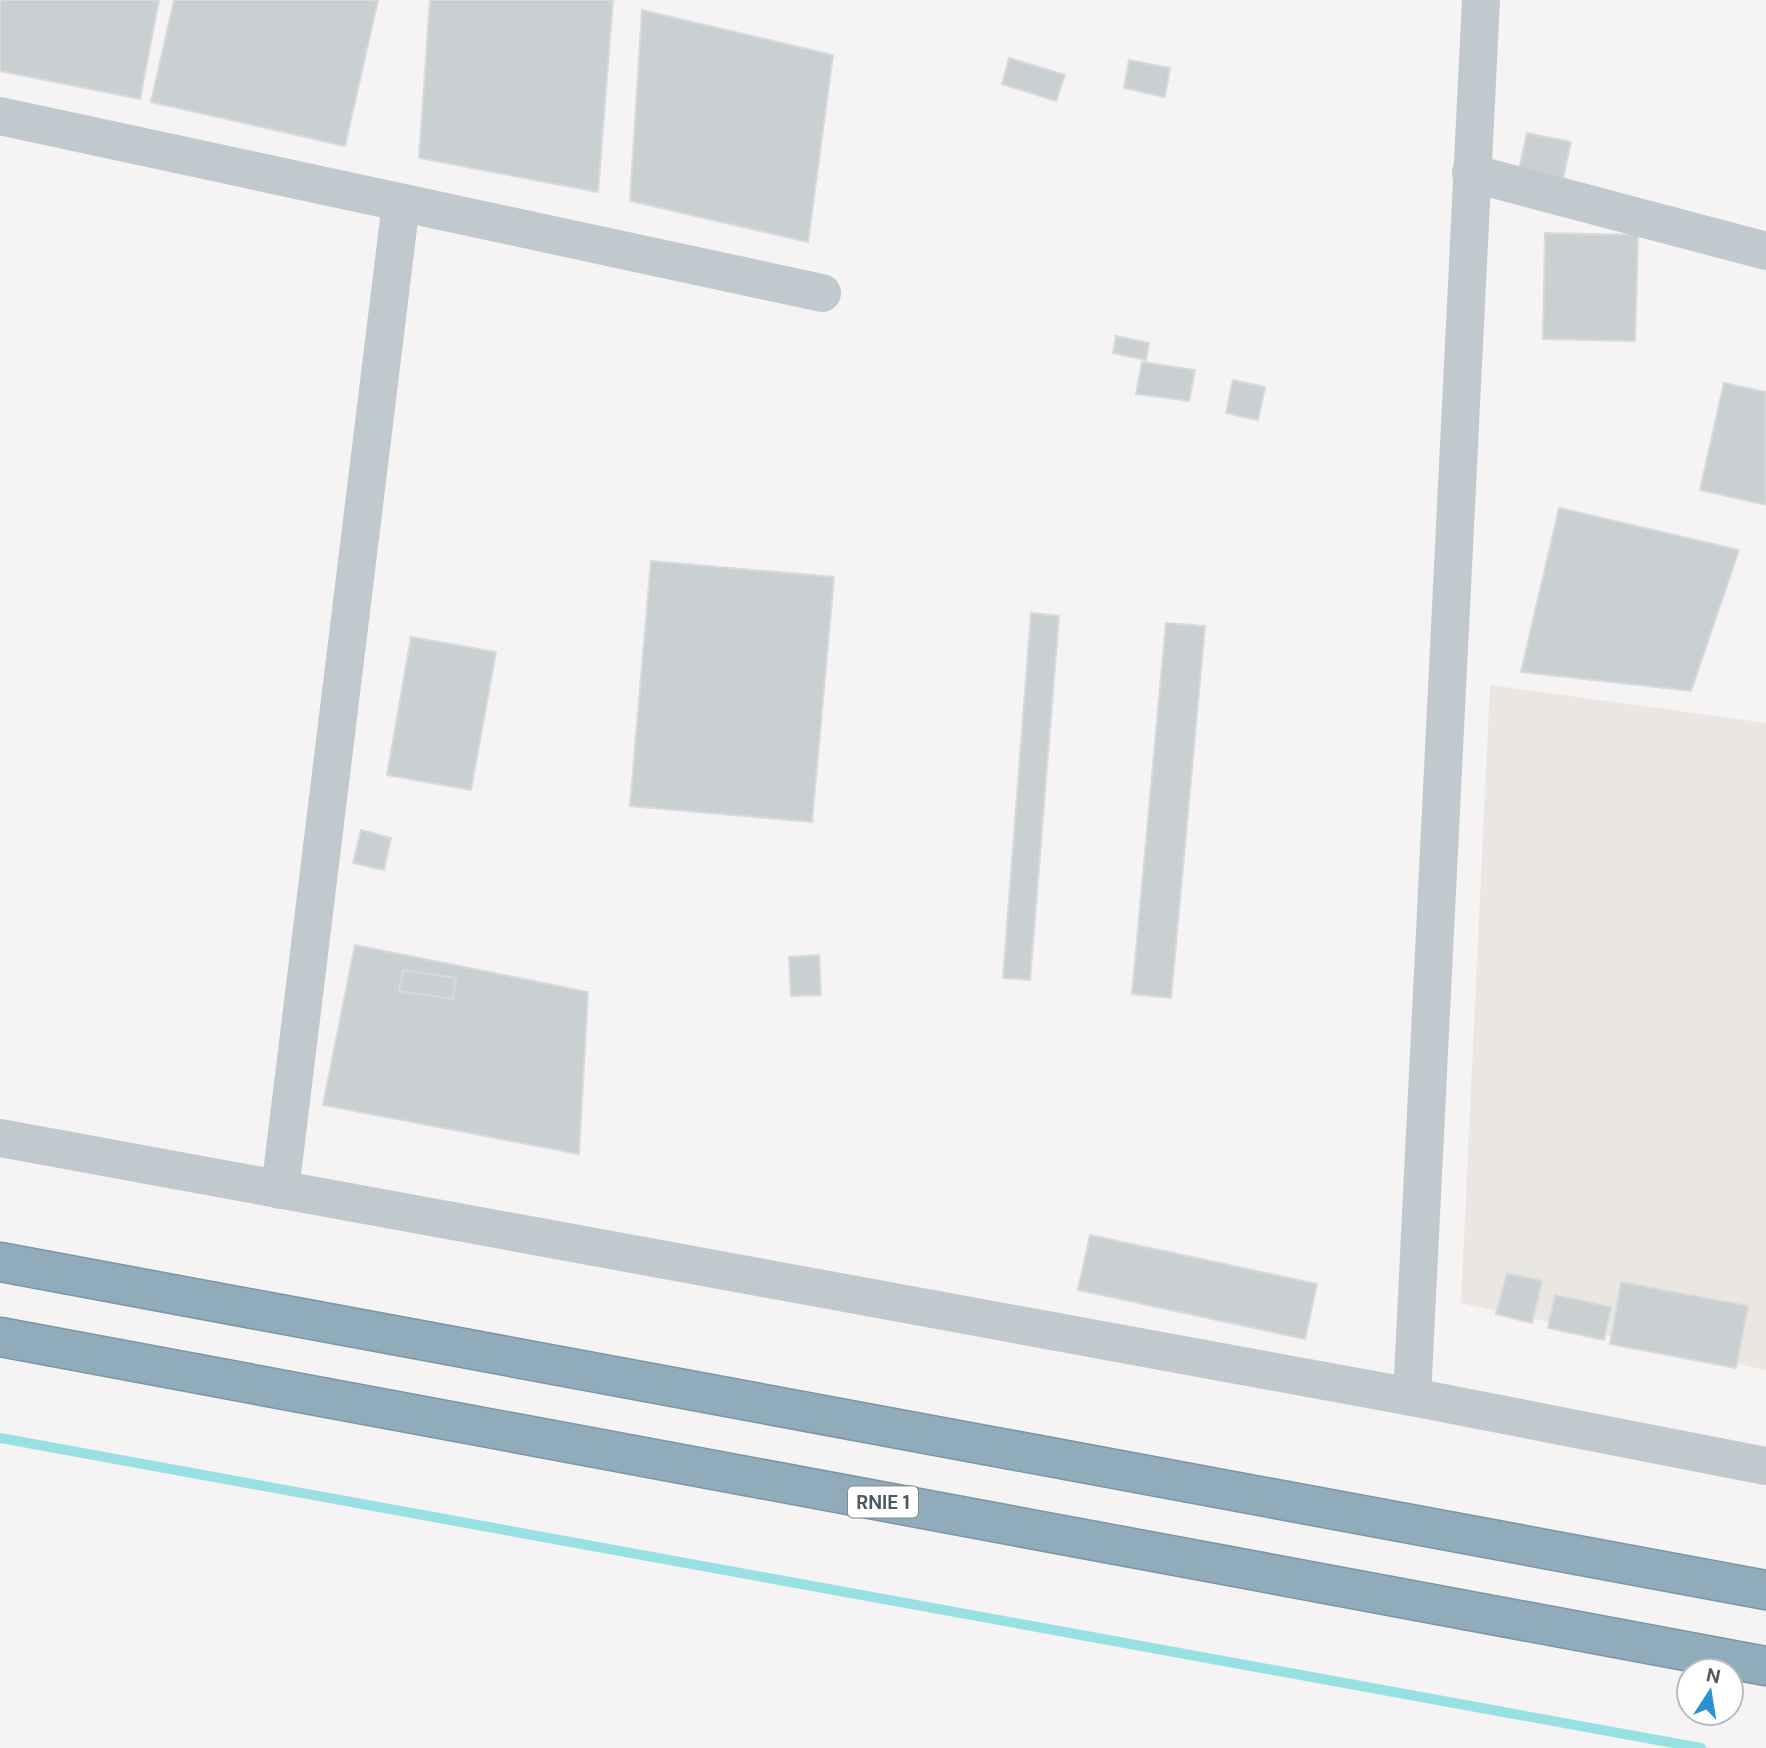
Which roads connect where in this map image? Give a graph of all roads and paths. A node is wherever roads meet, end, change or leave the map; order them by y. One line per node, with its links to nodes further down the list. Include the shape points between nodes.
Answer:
1 (1481, 0): 3 (street)
2 (0, 117): 4 (street)
3 (1472, 173): 5 (street); 11 (street)
4 (401, 203): 6 (street); 8 (street)
5 (1766, 251)
6 (822, 293)
7 (0, 1138): 8 (street)
8 (280, 1190): 11 (street)
9 (0, 1262): 13 (highway)
10 (0, 1337): 14 (highway, RNIE 1)
11 (1412, 1396): 12 (street)
12 (1766, 1466)
13 (1766, 1590)
14 (1766, 1666)

